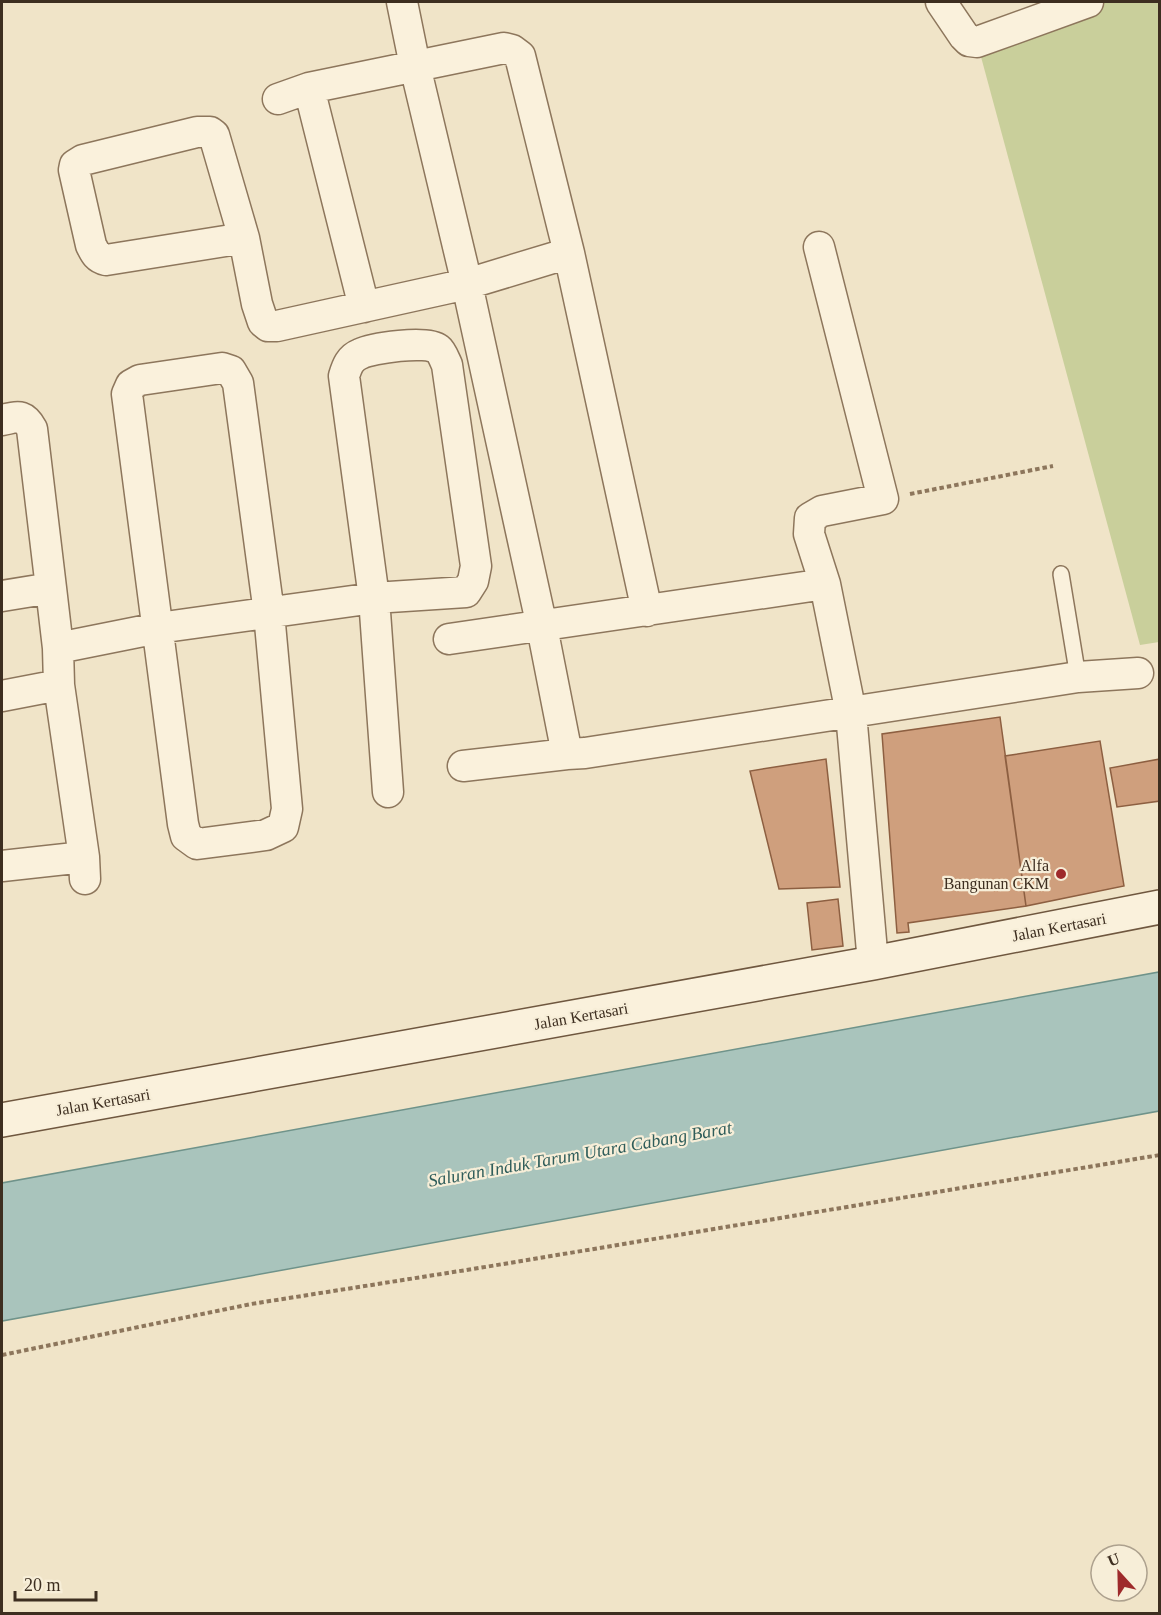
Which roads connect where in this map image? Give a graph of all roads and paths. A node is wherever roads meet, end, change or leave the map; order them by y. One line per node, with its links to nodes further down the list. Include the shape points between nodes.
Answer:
1 (402, 2): 4 (street)
2 (941, 2): 3 (street, via 964,36 977,42)
3 (1088, 2)
4 (415, 66): 5 (street); 9 (street, via 504,48 520,56); 10 (street)
5 (309, 88): 6 (street); 11 (street)
6 (278, 99)
7 (244, 238): 7 (street, via 101,258 91,245 75,165 94,157 210,132 219,150); 11 (street, via 257,304 268,326)
8 (819, 248): 14 (street)
9 (569, 253): 10 (street); 20 (street)
10 (467, 284): 11 (street); 22 (street)
11 (364, 307)
12 (2, 420): 17 (street, via 20,417 32,429)
13 (1053, 466): 14 (path)
14 (882, 499): 16 (street, via 822,511 810,518 809,534)
15 (1061, 574): 27 (lane)
16 (825, 584): 20 (street); 30 (street)
17 (51, 588): 18 (street); 25 (street)
18 (2, 596)
19 (374, 598): 19 (street, via 466,592 476,566 447,365 439,349 430,345 361,353 350,361 344,376); 21 (street); 33 (street)
20 (647, 611): 22 (street)
21 (268, 613): 23 (street); 23 (street, via 287,809 284,826 266,835 197,844 186,836); 23 (street, via 238,383 231,371 222,368 140,380 126,394)
22 (542, 627): 24 (street); 31 (street)
23 (158, 628): 25 (street)
24 (449, 639)
25 (58, 648): 28 (street)
26 (1138, 673): 27 (street)
27 (1078, 677): 30 (street)
28 (59, 685): 29 (street); 34 (street, via 85,868)
29 (2, 696)
30 (851, 713): 31 (street); 36 (street)
31 (567, 754): 32 (street)
32 (463, 765)
33 (388, 792)
34 (2, 866)
35 (1160, 908): 36 (street, Jalan Kertasari)
36 (873, 963): 37 (street, Jalan Kertasari)
37 (2, 1120)
38 (1160, 1155): 39 (path, via 251,1304)
39 (2, 1355)

